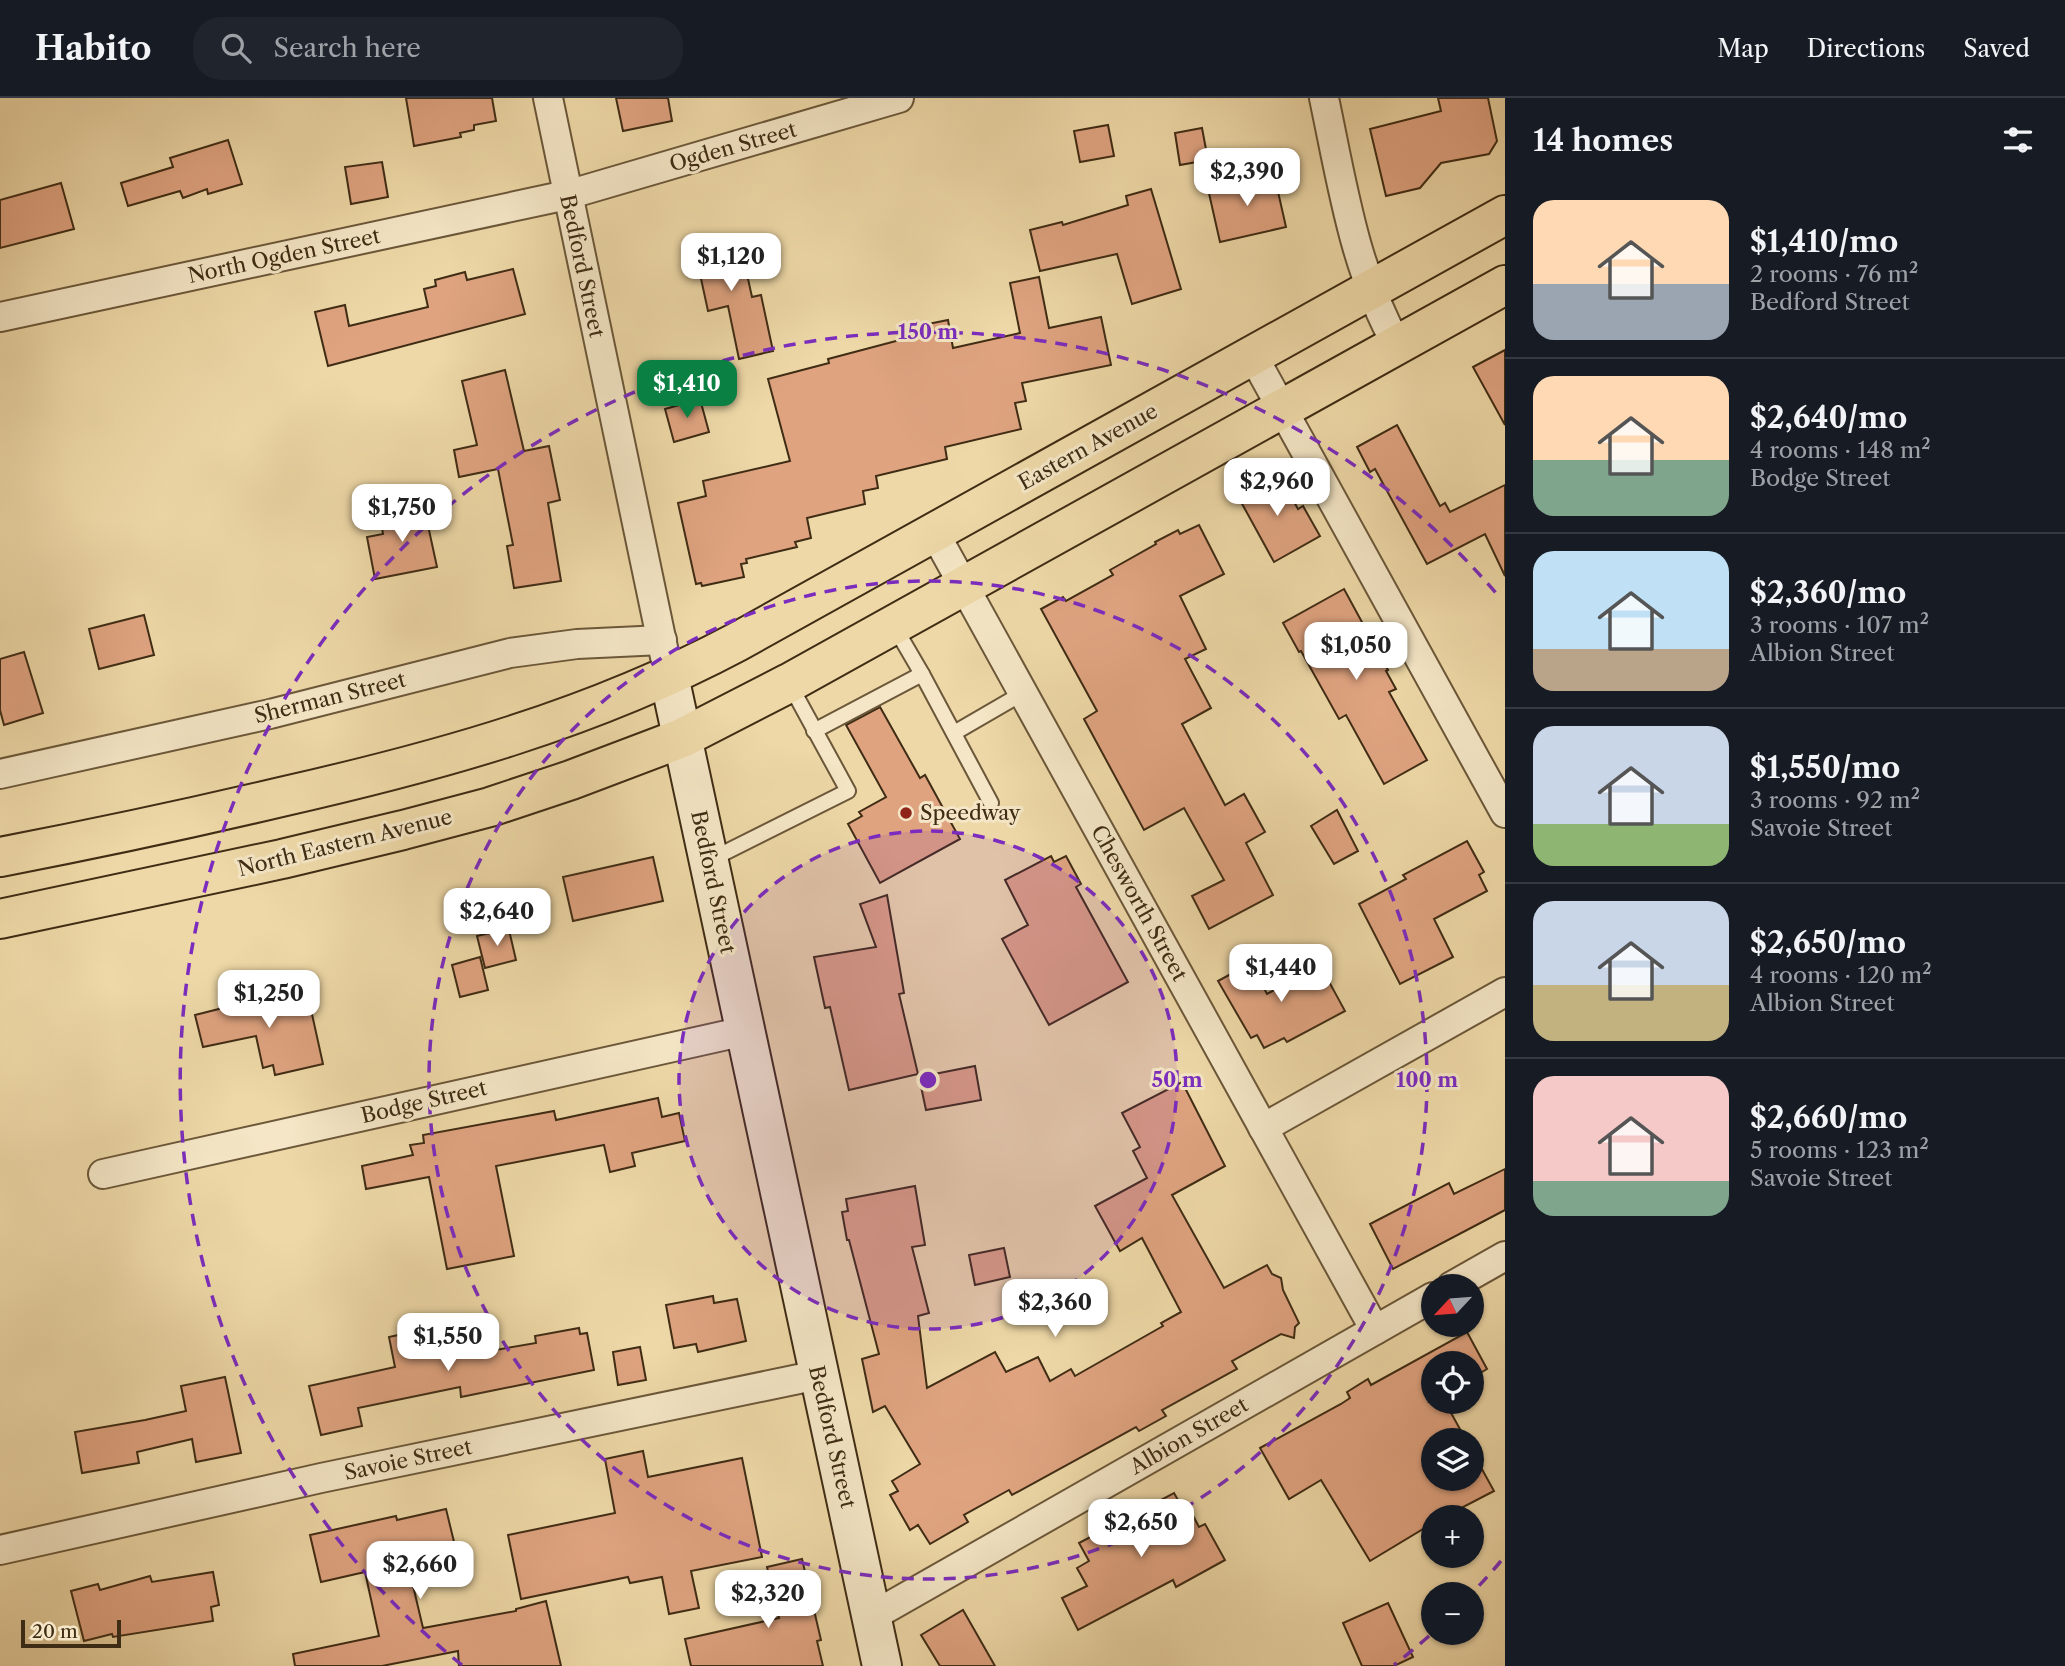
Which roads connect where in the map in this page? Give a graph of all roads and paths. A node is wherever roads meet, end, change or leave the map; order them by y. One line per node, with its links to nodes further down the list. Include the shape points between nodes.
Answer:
1 (548, 98): 4 (street, Bedford Street)
2 (899, 98): 4 (street, Ogden Street)
3 (1324, 98): 7 (street)
4 (567, 195): 8 (street, North Ogden Street); 15 (street, Bedford Street)
5 (1505, 215): 7 (main road, Eastern Avenue)
6 (1505, 285): 9 (main road)
7 (1370, 290): 9 (street); 10 (main road, Eastern Avenue)
8 (0, 317)
9 (1397, 345): 11 (main road)
10 (1253, 356): 11 (street); 12 (main road, Eastern Avenue)
11 (1282, 409): 13 (main road); 24 (street)
12 (934, 532): 13 (street, Chesworth Street); 15 (main road, Eastern Avenue, via 737,642)
13 (963, 586): 14 (main road); 18 (street, Chesworth Street)
14 (893, 625): 16 (lane); 17 (main road)
15 (665, 658): 21 (main road, Bedford Street); 22 (street, Sherman Street, via 553,646 510,653 270,714); 25 (main road, via 564,718 446,757 240,807)
16 (922, 674): 19 (lane); 20 (lane)
17 (789, 683): 19 (lane); 21 (main road)
18 (1023, 694): 20 (lane); 30 (street, Chesworth Street)
19 (814, 731): 26 (lane, via 848,792)
20 (954, 733): 23 (lane)
21 (682, 738): 26 (main road, Bedford Street); 27 (main road, North Eastern Avenue, via 558,785 435,822)
22 (0, 774)
23 (991, 803)
24 (1505, 813)
25 (0, 857)
26 (709, 861): 29 (main road, Bedford Street)
27 (0, 919)
28 (1505, 992): 30 (street)
29 (745, 1031): 31 (street, Bodge Street); 36 (main road, Bedford Street)
30 (1263, 1128): 35 (street, Chesworth Street)
31 (103, 1174)
32 (1505, 1256): 33 (street)
33 (1473, 1274)
34 (1421, 1304): 35 (street, Albion Street)
35 (1376, 1330): 38 (street, Albion Street)
36 (818, 1375): 37 (street, Savoie Street); 38 (main road, Bedford Street)
37 (0, 1550)
38 (872, 1617): 39 (main road, Bedford Street)
39 (882, 1666)

